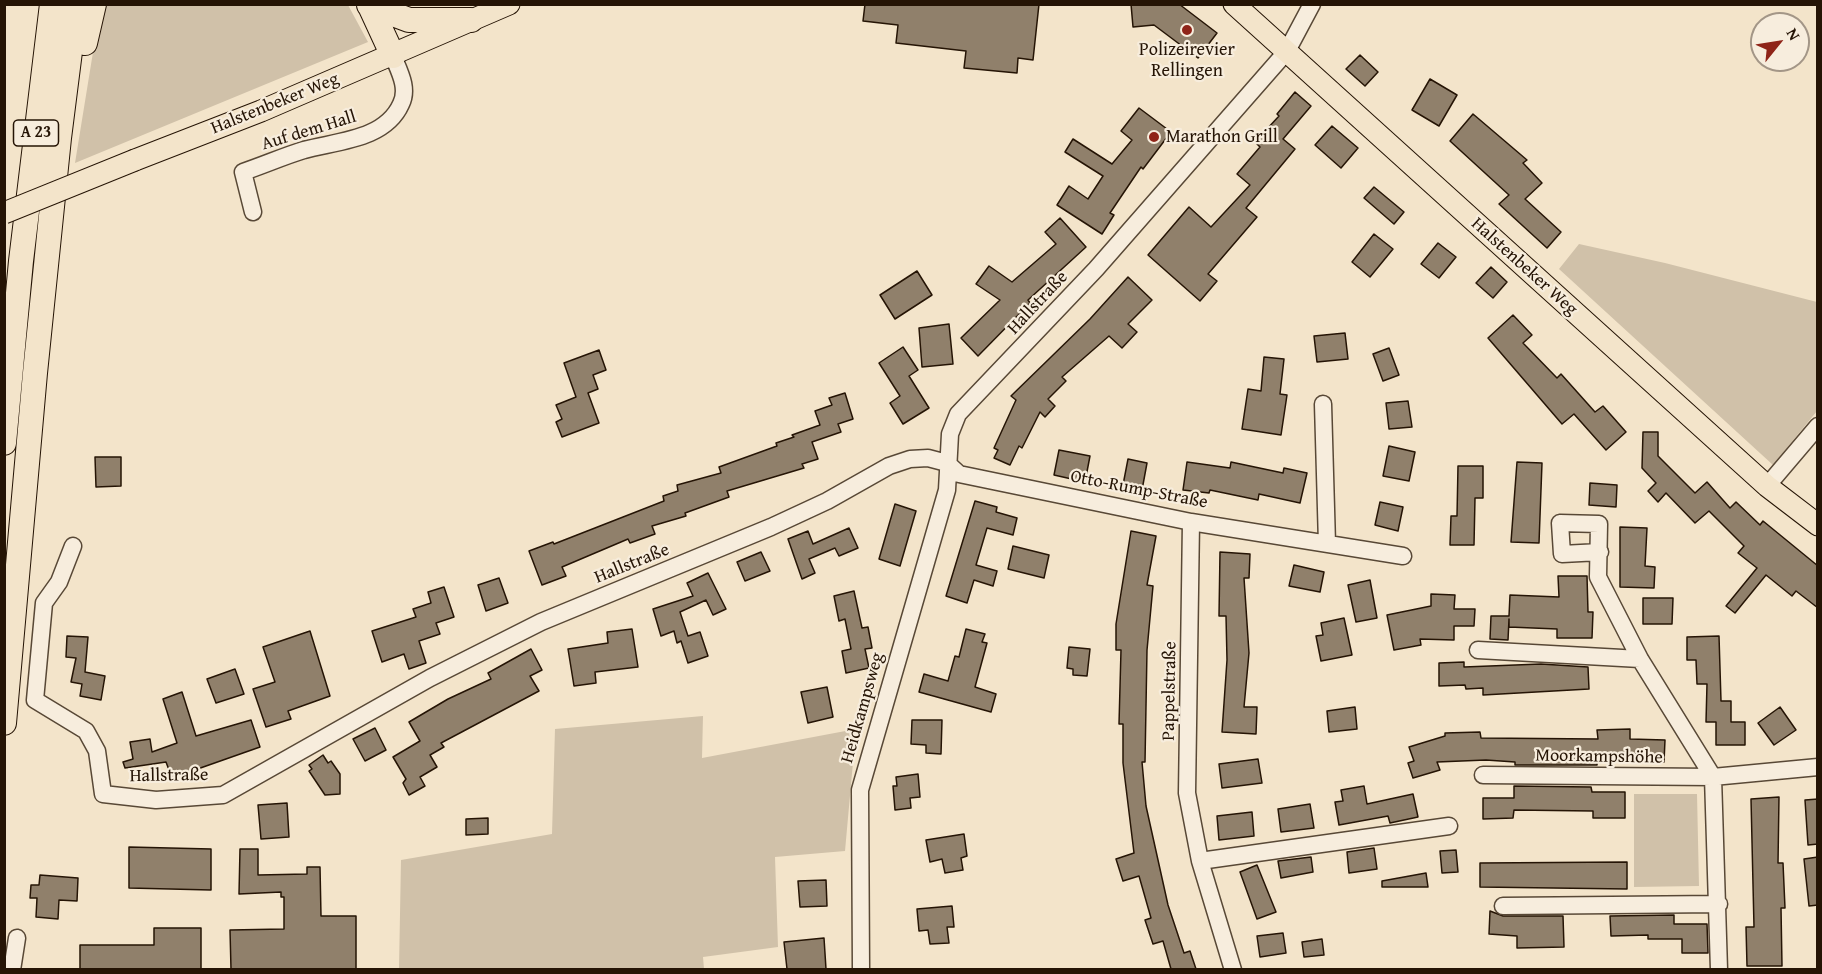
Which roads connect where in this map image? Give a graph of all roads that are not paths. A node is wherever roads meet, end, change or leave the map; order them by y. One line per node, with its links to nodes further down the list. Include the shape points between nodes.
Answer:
1 (52, 4): 14 (highway, A 23)
2 (76, 4): 11 (highway, A 23)
3 (94, 4): 11 (highway)
4 (509, 4): 8 (main road, Halstenbeker Weg)
5 (1234, 4): 9 (main road, Halstenbeker Weg)
6 (1312, 4): 9 (street, Hallstraße)
7 (369, 5): 8 (highway, via 409,20); 10 (highway)
8 (471, 20): 10 (main road, Halstenbeker Weg)
9 (1287, 51): 19 (street, Hallstraße, via 1103,261 958,414 950,434); 20 (main road, Halstenbeker Weg)
10 (393, 56): 12 (main road, Halstenbeker Weg, bridge); 13 (street, Auf dem Hall, via 405,87 402,103 394,115 376,129 342,143 305,150 243,172)
11 (59, 138): 29 (highway, A 23)
12 (4, 213)
13 (253, 213)
14 (21, 261): 15 (highway); 18 (highway, A 23)
15 (4, 312)
16 (1323, 404): 23 (street)
17 (1818, 426): 20 (street)
18 (4, 443)
19 (947, 463): 21 (street, Otto-Rump-Straße, via 959,474); 24 (street, Hallstraße, via 922,458 889,466 771,528 541,622 430,678 223,795 156,800 103,794 98,751 86,731 35,700 44,603 59,582); 39 (street, Heidkampsweg, via 947,490 860,790)
20 (1767, 486): 22 (main road, Halstenbeker Weg)
21 (1191, 522): 23 (street, Otto-Rump-Straße); 34 (street, Pappelstraße, via 1187,793)
22 (1818, 525)
23 (1327, 544): 26 (street, Otto-Rump-Straße)
24 (73, 546)
25 (1600, 552): 28 (street, Moorkampshöhe, via 1598,577)
26 (1403, 556)
27 (1478, 650): 28 (street)
28 (1640, 659): 32 (street, Moorkampshöhe)
29 (4, 723)
30 (1818, 767): 32 (street, Moorkampshöhe)
31 (1483, 775): 32 (street, Moorkampshöhe)
32 (1713, 777): 35 (street, Moorkampshöhe)
33 (1449, 826): 34 (street)
34 (1200, 861): 40 (street, Pappelstraße)
35 (1719, 904): 36 (street); 41 (street, Moorkampshöhe)
36 (1503, 906)
37 (17, 938): 38 (street)
38 (12, 969)
39 (861, 969)
40 (1233, 969)
41 (1719, 969)

